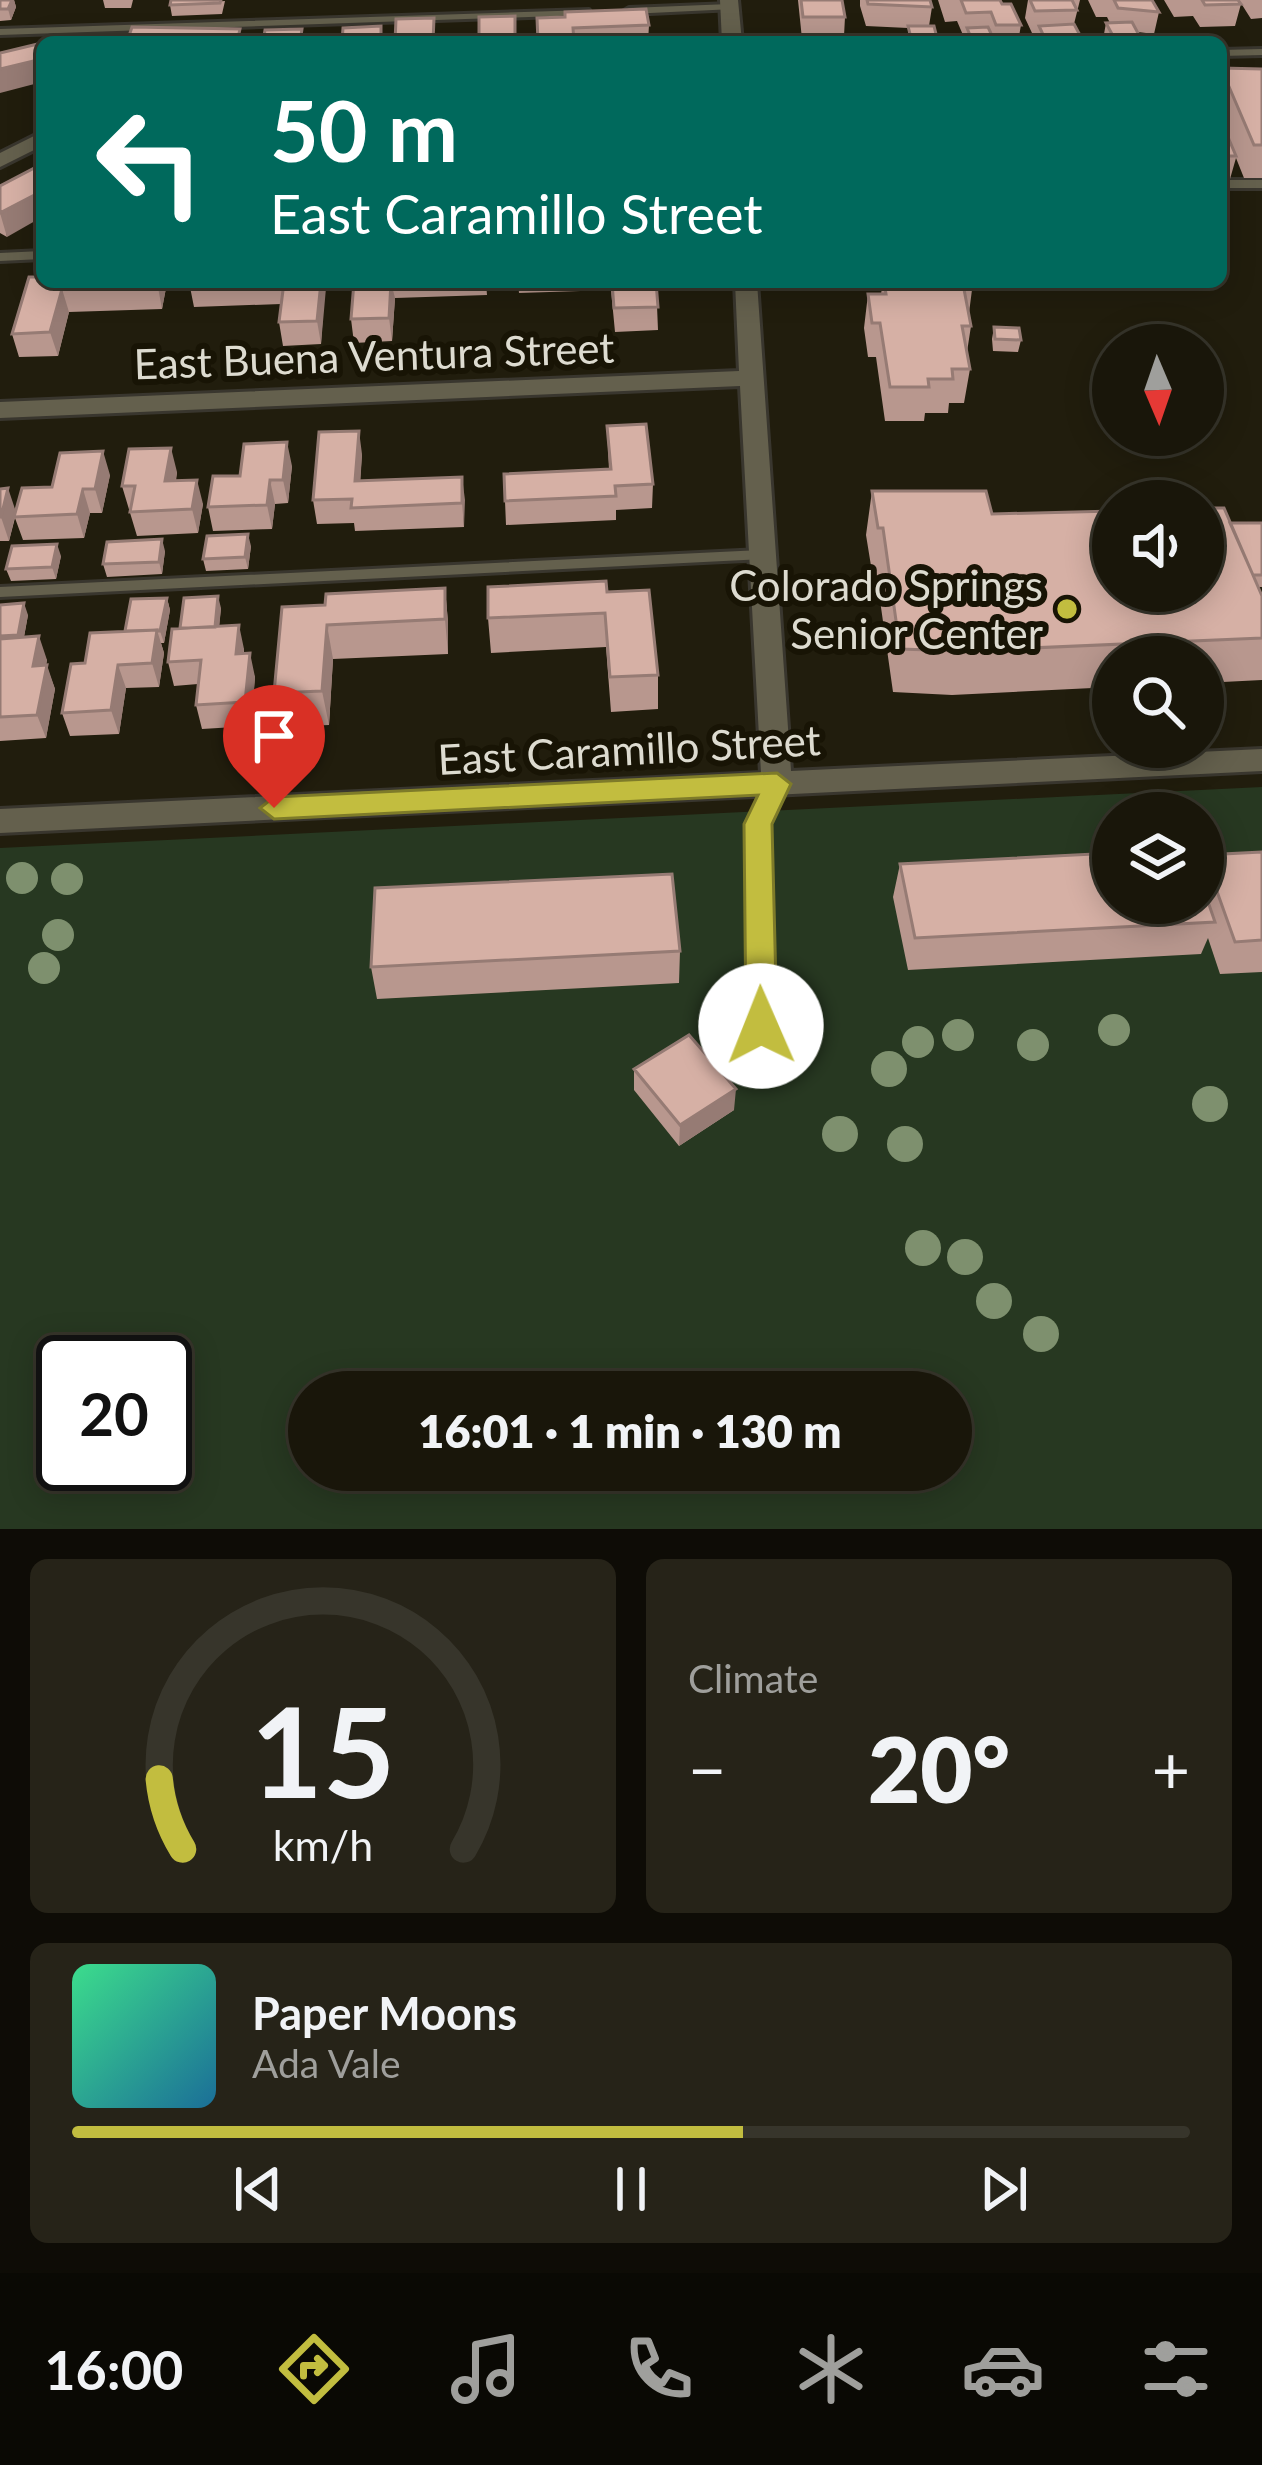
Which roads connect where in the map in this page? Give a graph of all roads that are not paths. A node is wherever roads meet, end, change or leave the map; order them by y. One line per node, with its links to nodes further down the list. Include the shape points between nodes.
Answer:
1 (729, 4): 2 (lane); 5 (street)
2 (616, 11)
3 (592, 12): 4 (lane)
4 (0, 32)
5 (732, 36)
6 (36, 141): 7 (street)
7 (0, 160)
8 (1227, 184): 9 (lane)
9 (1262, 184)
10 (36, 255): 11 (lane)
11 (0, 256)
12 (746, 288): 13 (street)
13 (752, 378): 14 (street, East Buena Ventura Street); 15 (street)
14 (0, 410)
15 (761, 555): 16 (lane); 18 (street)
16 (0, 592)
17 (1262, 760): 18 (street, East Caramillo Street)
18 (777, 784): 19 (street, East Caramillo Street); 20 (lane, via 758,824)
19 (0, 821)
20 (761, 1026)

